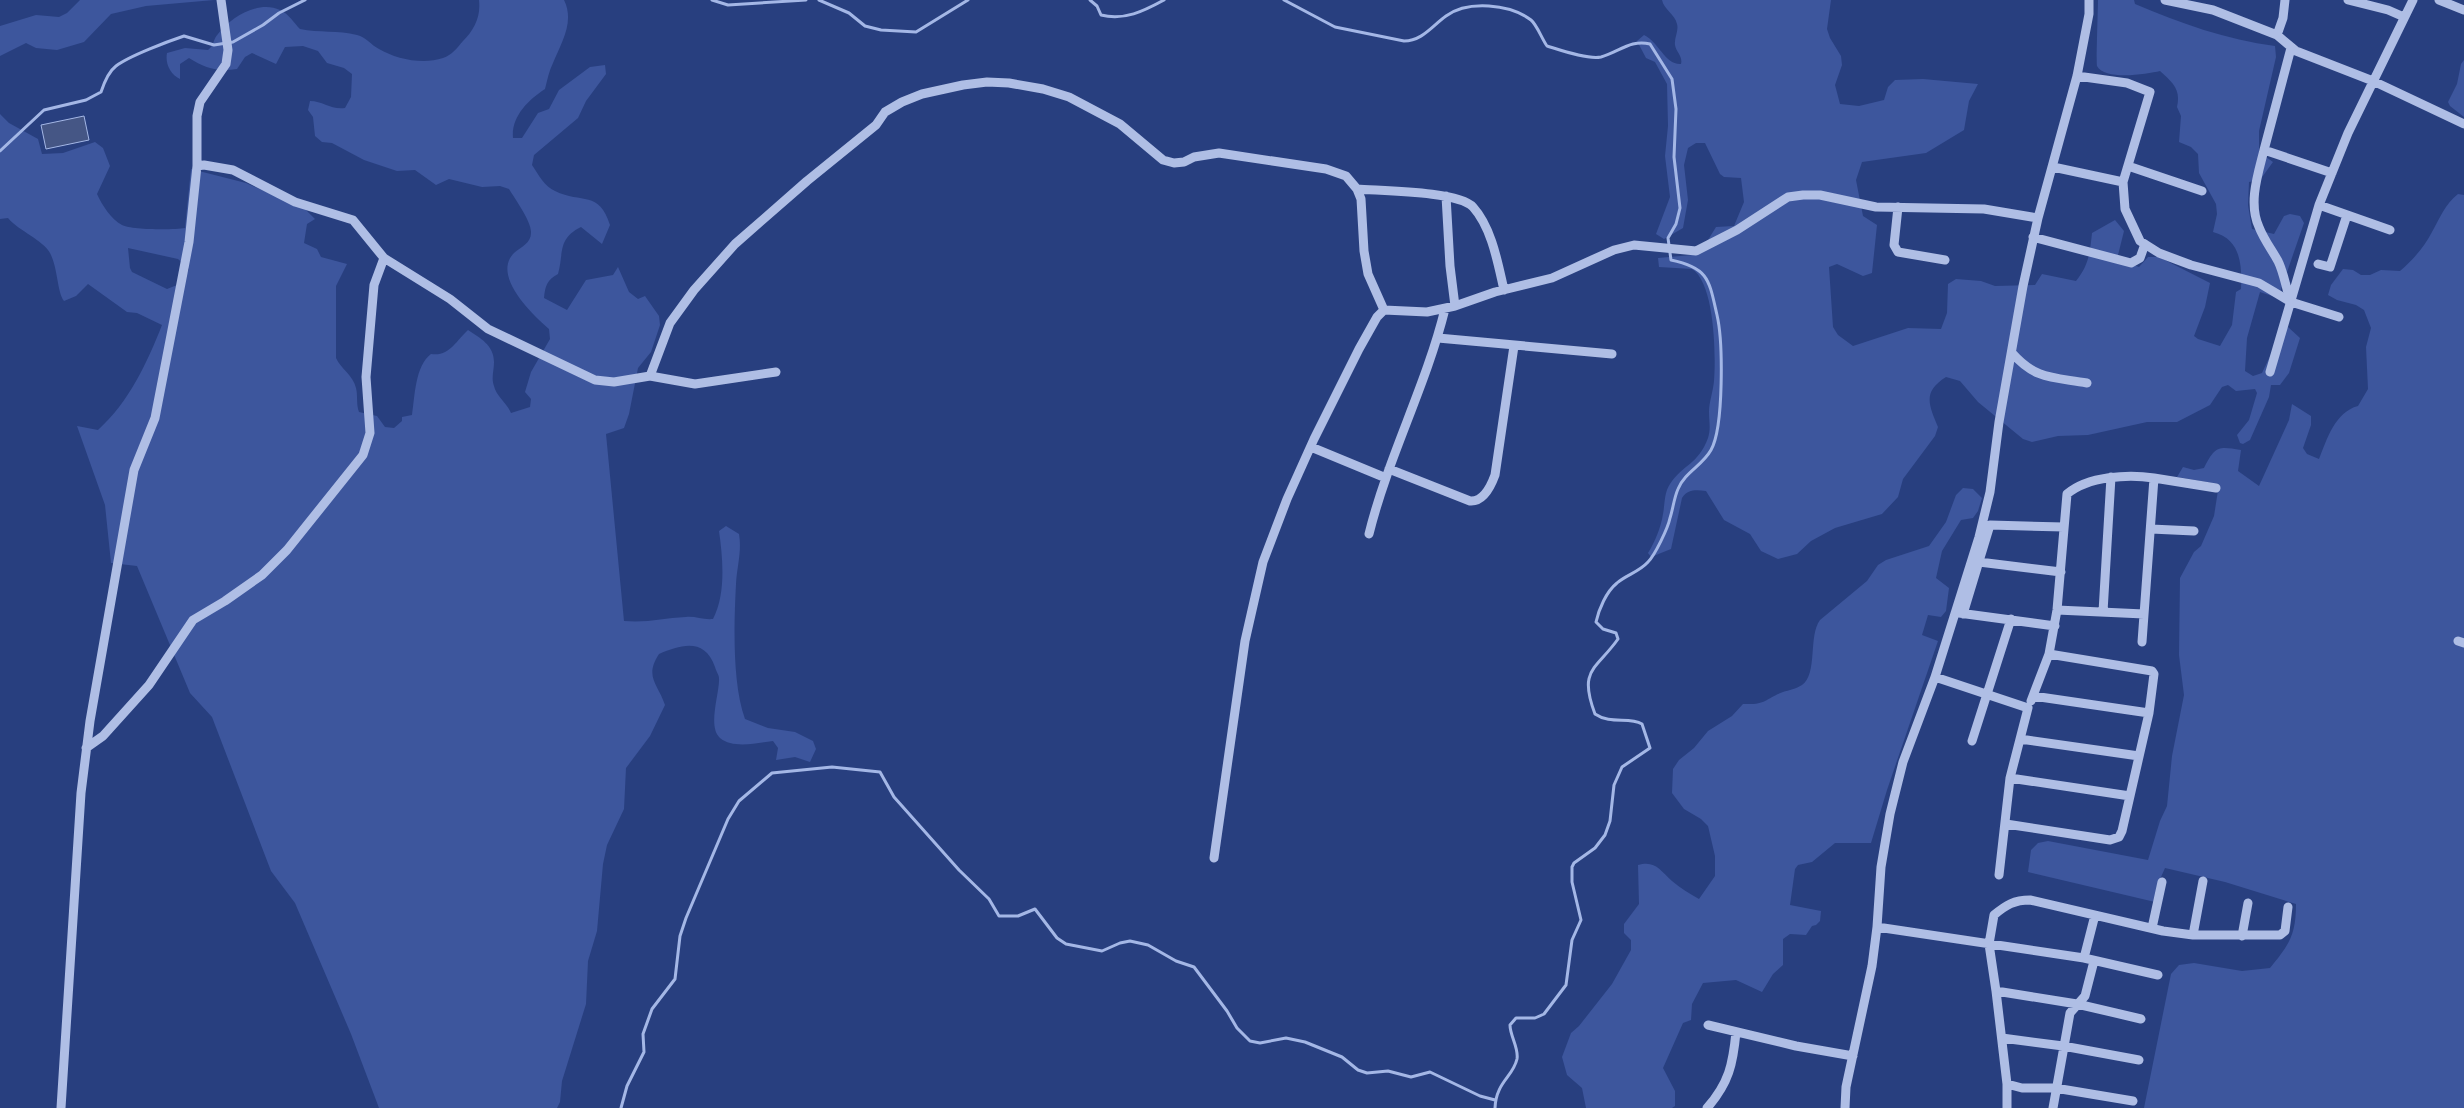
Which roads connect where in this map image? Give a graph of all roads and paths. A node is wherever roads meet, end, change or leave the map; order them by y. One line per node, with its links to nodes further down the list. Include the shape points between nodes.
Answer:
1 (221, 0): 16 (street, via 228,50 226,64 200,102 195,149)
2 (2088, 0): 12 (street, via 2089,14)
3 (2165, 0): 10 (street, via 2213,10)
4 (2285, 0): 10 (street)
5 (2348, 0): 9 (street, via 2388,10)
6 (2413, 0): 9 (street)
7 (2439, 0): 8 (street)
8 (2464, 10)
9 (2404, 18): 13 (street)
10 (2277, 35): 11 (street)
11 (2291, 48): 13 (street); 15 (street)
12 (2077, 76): 17 (street, via 2127,83 2150,92); 18 (street)
13 (2373, 81): 14 (street); 19 (street)
14 (2464, 124)
15 (2264, 150): 19 (street); 35 (street, via 2255,188 2255,215 2282,271)
16 (197, 166): 31 (street, via 233,170 295,202 353,220); 73 (street, via 189,242 154,418 134,470)
17 (2128, 166): 20 (street); 22 (street)
18 (2053, 168): 20 (street); 27 (street)
19 (2332, 173): 24 (street)
20 (2123, 182): 30 (street, via 2128,221)
21 (1357, 189): 23 (street); 37 (street, via 1361,199 1368,274); 45 (street, via 1346,176 1326,168 1247,156 1219,153 1184,162 1163,160 1120,124 1069,97 1043,89 987,82 922,94 885,112 876,125 735,244 674,316)
22 (2202, 191)
23 (1446, 196): 34 (street, via 1466,201 1479,214); 36 (street)
24 (2319, 205): 26 (street); 35 (street)
25 (1898, 207): 27 (street, via 1984,209); 32 (street, via 1894,245 1898,252); 34 (street, via 1820,195 1788,197 1745,226 1696,251 1634,245 1552,278)
26 (2347, 215): 28 (street); 33 (street, via 2330,267)
27 (2038, 218): 29 (street)
28 (2390, 230)
29 (2033, 237): 30 (street, via 2131,263 2140,258); 41 (street)
30 (2145, 244): 35 (street, via 2158,253 2191,265 2259,282)
31 (384, 258): 45 (street, via 450,298 488,329 596,380 614,382); 73 (street, via 374,285 366,377 370,433 363,456 275,563 224,602 193,620 149,685 103,736)
32 (1945, 260)
33 (2318, 264)
34 (1504, 290): 36 (street)
35 (2291, 302): 38 (street); 44 (street)
36 (1450, 307): 37 (street, via 1427,312); 39 (street)
37 (1384, 310): 47 (street, via 1359,350)
38 (2338, 317)
39 (1438, 338): 40 (street); 48 (street)
40 (1514, 346): 42 (street); 48 (street, via 1496,475 1482,496 1470,501)
41 (2012, 353): 46 (street, via 2037,374); 60 (street, via 1990,492)
42 (1612, 354)
43 (776, 372): 45 (street, via 696,384)
44 (2270, 372)
45 (650, 376)
46 (2087, 383)
47 (1311, 446): 48 (street); 78 (street, via 1263,562 1245,641)
48 (1388, 474): 55 (street)
49 (2111, 477): 50 (street); 52 (street, via 2067,494); 59 (street)
50 (2154, 478): 51 (street); 53 (street)
51 (2216, 488)
52 (2064, 527): 56 (street, via 1990,525); 57 (street)
53 (2151, 528): 54 (street); 61 (street)
54 (2194, 531)
55 (1369, 534)
56 (1979, 562): 57 (street); 60 (street)
57 (2061, 572): 58 (street)
58 (2057, 610): 59 (street); 63 (street)
59 (2103, 612): 61 (street)
60 (1959, 613): 62 (street); 66 (street)
61 (2144, 614): 64 (street)
62 (2010, 620): 63 (street); 67 (street)
63 (2055, 626): 65 (street)
64 (2142, 642)
65 (2049, 654): 68 (street); 70 (street, via 2152,671)
66 (1935, 677): 67 (street); 85 (street, via 1903,762 1890,814 1881,867)
67 (1986, 694): 69 (street); 72 (street)
68 (2032, 696): 69 (street); 70 (street)
69 (2028, 708): 71 (street)
70 (2149, 713): 74 (street)
71 (2020, 739): 74 (street); 75 (street)
72 (1972, 741)
73 (86, 748): 105 (street)
74 (2139, 756): 76 (street)
75 (2010, 778): 76 (street); 77 (street)
76 (2130, 796): 77 (street, via 2122,831 2119,837 2110,840)
77 (2006, 824): 79 (street)
78 (1214, 858)
79 (1999, 875)
80 (2203, 881): 87 (street)
81 (2162, 882): 86 (street)
82 (2248, 903): 88 (street)
83 (2288, 907): 88 (street, via 2282,935)
84 (2095, 915): 86 (street); 89 (street, via 2017,900 1994,915); 90 (street)
85 (1878, 927): 89 (street); 100 (street)
86 (2152, 928): 87 (street)
87 (2193, 935): 88 (street)
88 (2242, 936)
89 (1989, 944): 90 (street); 93 (street)
90 (2084, 958): 91 (street)
91 (2094, 961): 92 (street); 94 (street, via 2085,996)
92 (2158, 975)
93 (1996, 991): 94 (street); 98 (street)
94 (2077, 1004): 95 (street); 99 (street, via 2070,1013)
95 (2141, 1019)
96 (1708, 1024): 97 (street)
97 (1736, 1032): 100 (street); 106 (street, via 1730,1073)
98 (2002, 1038): 99 (street); 102 (street)
99 (2063, 1046): 101 (street); 103 (street)
100 (1853, 1056): 107 (street)
101 (2139, 1060)
102 (2007, 1084): 103 (street, via 2022,1088); 108 (street)
103 (2055, 1088): 104 (street); 109 (street)
104 (2134, 1101)
105 (62, 1108)
106 (1707, 1108)
107 (1845, 1108)
108 (2007, 1108)
109 (2053, 1108)

